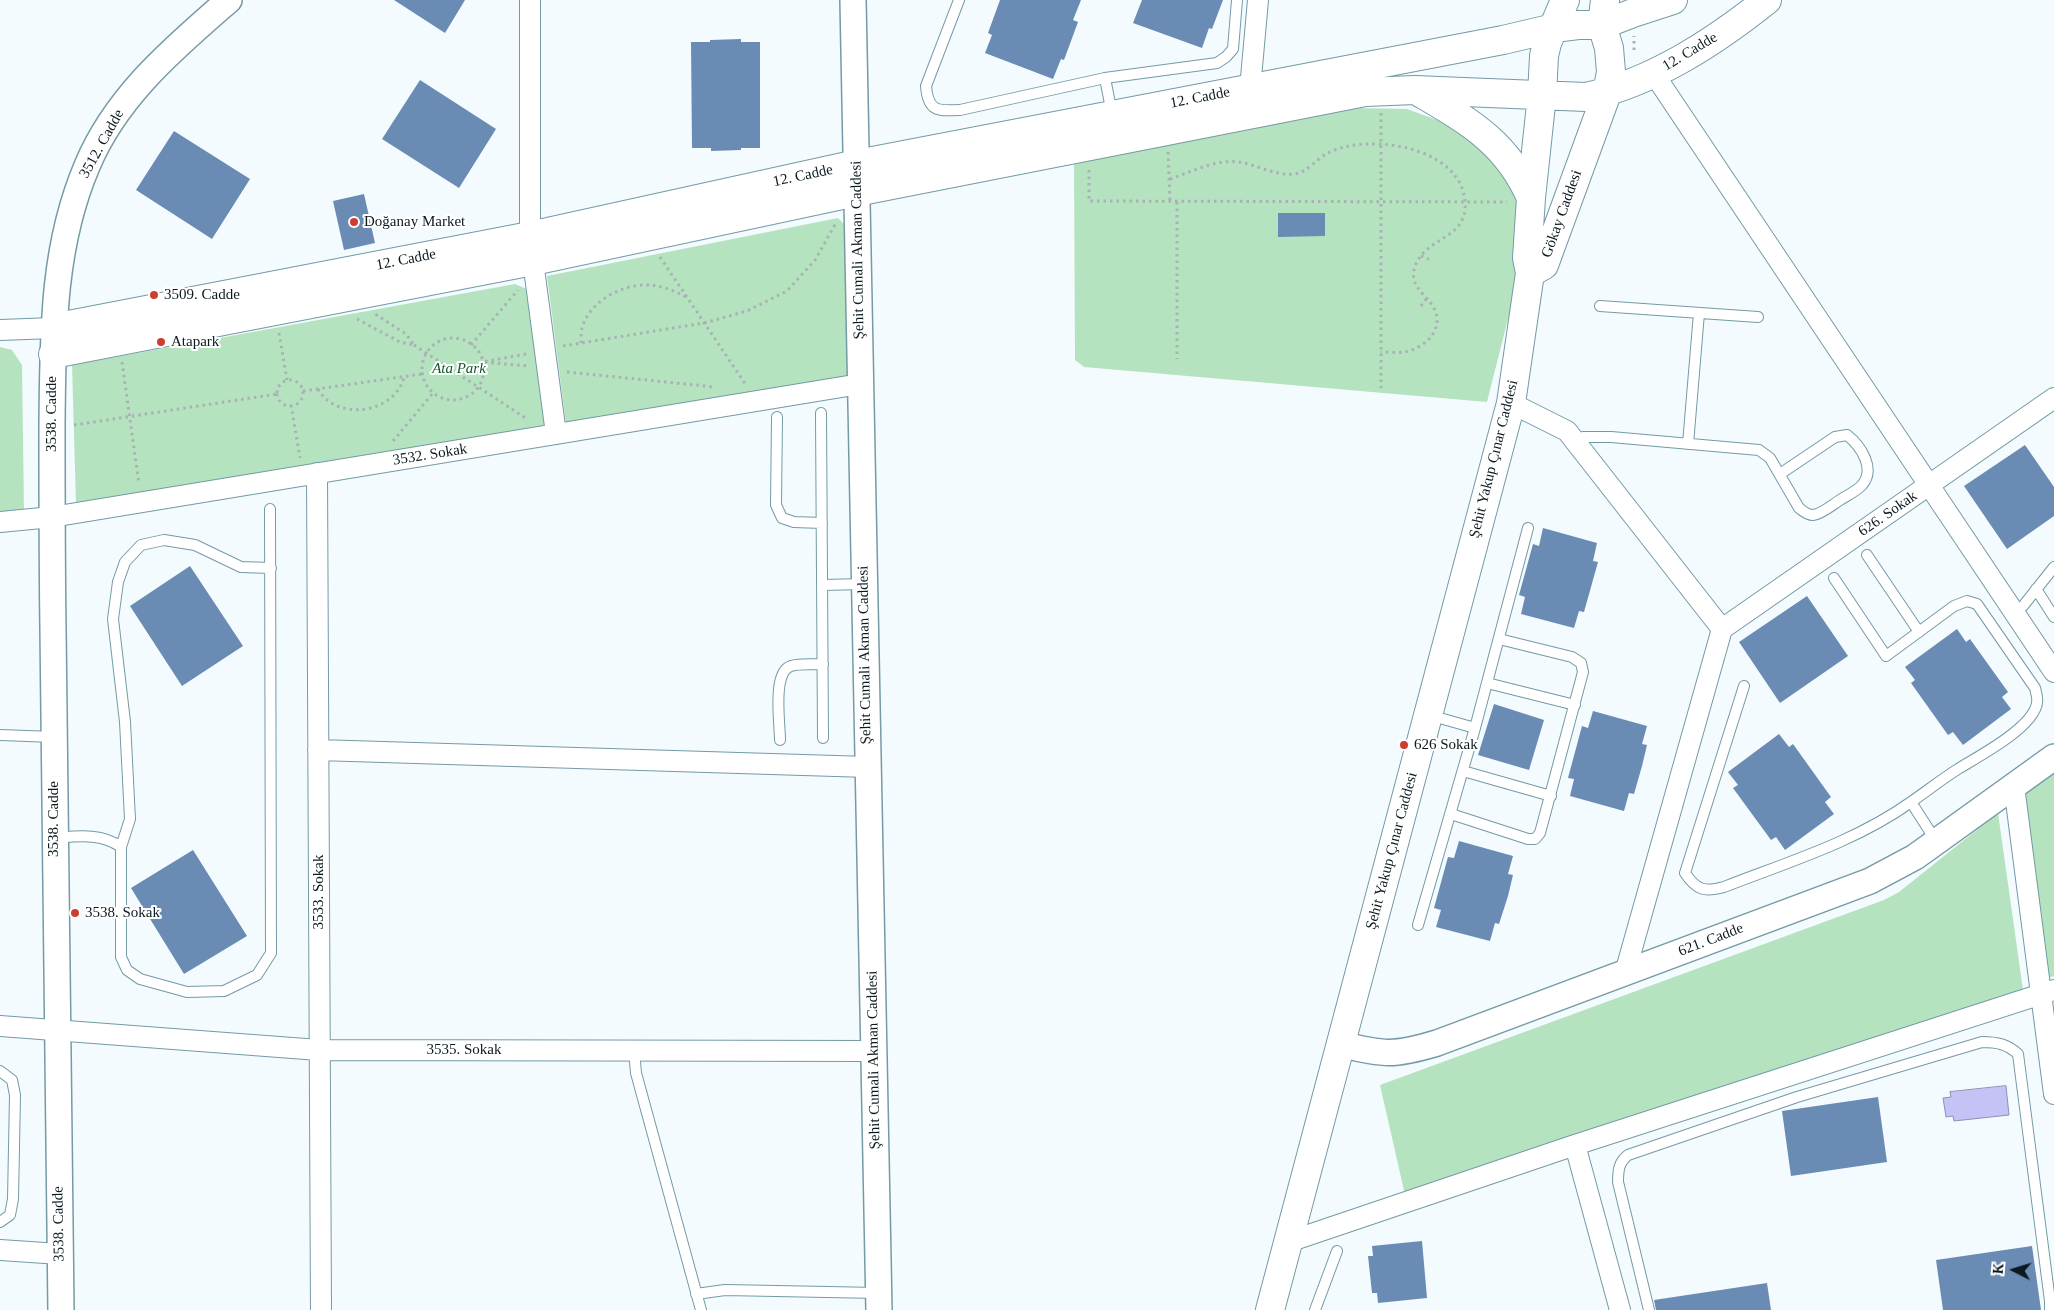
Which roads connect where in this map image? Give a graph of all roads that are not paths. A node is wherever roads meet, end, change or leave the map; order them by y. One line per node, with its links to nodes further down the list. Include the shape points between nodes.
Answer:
1 (229, 0): 28 (street, 3512. Cadde, via 162,59 130,94 88,163 62,245)
2 (530, 0): 22 (street)
3 (853, 0): 19 (street, Şehit Cumali Akman Caddesi)
4 (959, 0): 13 (lane, via 926,86 926,98 931,107 940,111 960,110)
5 (1237, 0): 13 (lane, via 1233,49 1226,58)
6 (1258, 0): 14 (street)
7 (1565, 0): 11 (main road)
8 (1673, 0): 10 (main road, via 1632,12)
9 (1767, 0): 12 (main road, 12. Cadde, via 1708,42)
10 (1604, 13): 11 (main road, 12. Cadde, via 1578,25); 16 (main road, Gökay Caddesi, via 1611,72)
11 (1554, 28): 14 (main road, 12. Cadde); 17 (main road, Gökay Caddesi, via 1544,56)
12 (1644, 66): 16 (main road, 12. Cadde); 39 (street)
13 (1104, 78): 18 (lane)
14 (1250, 89): 18 (main road, 12. Cadde)
15 (1415, 90): 17 (main road, 12. Cadde); 20 (main road, 12. Cadde, via 1366,92); 21 (main road, via 1478,128 1498,146 1525,184)
16 (1607, 93): 17 (main road, 12. Cadde, via 1574,98); 23 (main road, Gökay Caddesi, via 1544,265)
17 (1542, 95): 21 (main road, Gökay Caddesi)
18 (1112, 115): 19 (main road, 12. Cadde)
19 (857, 164): 20 (street, Şehit Cumali Akman Caddesi); 22 (main road, 12. Cadde)
20 (856, 192): 22 (main road, 12. Cadde); 29 (street, Şehit Cumali Akman Caddesi)
21 (1522, 200): 23 (main road, Gökay Caddesi)
22 (529, 260): 28 (main road, 12. Cadde); 34 (street)
23 (1530, 273): 31 (main road, Şehit Yakup Çınar Caddesi)
24 (1600, 306): 25 (lane)
25 (1699, 313): 26 (lane); 36 (lane)
26 (1758, 317)
27 (0, 330): 28 (street)
28 (53, 341): 41 (street, 3538. Cadde)
29 (860, 384): 34 (street, 3532. Sokak); 49 (street, Şehit Cumali Akman Caddesi)
30 (2054, 398): 39 (street, 626. Sokak)
31 (1511, 402): 35 (street, via 1564,429); 62 (main road, Şehit Yakup Çınar Caddesi)
32 (821, 413): 43 (lane)
33 (777, 417): 43 (lane, via 776,505 782,518)
34 (556, 434): 38 (street, 3532. Sokak)
35 (1575, 442): 36 (lane, via 1583,436 1611,436); 54 (street)
36 (1688, 444): 37 (lane, via 1760,450 1770,458)
37 (1780, 474): 37 (lane, via 1799,508 1812,514 1825,510 1863,485 1867,460 1847,435 1835,437)
38 (310, 475): 41 (street, 3532. Sokak); 68 (street, 3533. Sokak)
39 (1930, 486): 54 (street, 626. Sokak); 58 (street)
40 (270, 509): 47 (lane)
41 (52, 517): 42 (street, 3532. Sokak); 65 (street, 3538. Cadde)
42 (0, 522)
43 (822, 523): 50 (lane)
44 (1528, 528): 56 (lane)
45 (1867, 555): 55 (lane)
46 (2054, 567): 51 (lane)
47 (271, 568): 78 (lane, via 241,567 195,545 164,540 141,545 125,562 118,582 113,619 125,722 130,819); 78 (lane, via 271,954 257,975 224,991 187,992 140,979 127,970 121,957)
48 (1834, 578): 55 (lane, via 1886,656)
49 (864, 584): 50 (lane); 70 (street, Şehit Cumali Akman Caddesi)
50 (823, 585): 57 (lane)
51 (2036, 589): 52 (lane); 53 (lane)
52 (2023, 606)
53 (2054, 617)
54 (1722, 629): 80 (street)
55 (1919, 632): 74 (lane, via 1954,606 1967,600 1977,604 2035,688 2038,702 2032,715 2017,730)
56 (1499, 639): 59 (lane); 61 (lane, via 1572,657 1581,663 1583,672)
57 (823, 664): 66 (lane); 67 (lane, via 790,666 783,671 778,684)
58 (2054, 672)
59 (1487, 683): 61 (lane); 63 (lane)
60 (1744, 686): 74 (lane, via 1685,873 1699,888 1709,891 1724,887 1855,835 1886,820)
61 (1575, 705): 73 (lane)
62 (1428, 715): 63 (lane); 84 (main road, Şehit Yakup Çınar Caddesi)
63 (1475, 728): 71 (lane)
64 (0, 736): 65 (lane)
65 (54, 737): 76 (street, 3538. Cadde)
66 (823, 738)
67 (780, 740)
68 (318, 750): 70 (street); 85 (street, 3533. Sokak)
69 (2054, 757): 72 (street, 621. Cadde)
70 (868, 767): 87 (street, Şehit Cumali Akman Caddesi)
71 (1463, 771): 73 (lane); 75 (lane)
72 (2014, 786): 77 (street, 621. Cadde); 81 (street)
73 (1551, 796): 75 (lane, via 1540,833 1535,839)
74 (1911, 802): 77 (lane)
75 (1451, 814): 79 (lane)
76 (54, 838): 78 (lane, via 110,839); 83 (street, 3538. Cadde)
77 (1936, 841): 80 (street, 621. Cadde, via 1915,857 1870,881)
78 (122, 847)
79 (1418, 925)
80 (1625, 973): 84 (street, 621. Cadde, via 1408,1052 1374,1053)
81 (2047, 992): 89 (street); 90 (street)
82 (0, 1026): 83 (street, 3535. Sokak)
83 (56, 1030): 85 (street, 3535. Sokak); 95 (street, 3538. Cadde)
84 (1340, 1044): 92 (main road, Şehit Yakup Çınar Caddesi)
85 (319, 1050): 86 (street, 3535. Sokak); 99 (street, 3533. Sokak)
86 (634, 1050): 87 (street, 3535. Sokak); 96 (lane, via 636,1073)
87 (874, 1050): 97 (street, Şehit Cumali Akman Caddesi)
88 (0, 1071): 91 (lane, via 12,1080 15,1094 13,1199 10,1215)
89 (2054, 1094)
90 (1575, 1145): 92 (street); 103 (street)
91 (0, 1222)
92 (1288, 1242): 101 (main road, Şehit Yakup Çınar Caddesi)
93 (0, 1250): 95 (street)
94 (1337, 1251): 102 (lane)
95 (60, 1254): 98 (street, 3538. Cadde)
96 (696, 1294): 97 (lane, via 726,1290); 100 (lane)
97 (879, 1302)
98 (61, 1310)
99 (320, 1310)
100 (701, 1310)
101 (1270, 1310)
102 (1315, 1310)
103 (1620, 1310)
104 (1650, 1310): 105 (lane, via 1618,1182 1618,1170 1628,1155 1797,1097 1982,1042 1996,1042 2018,1054)
105 (2050, 1310)

